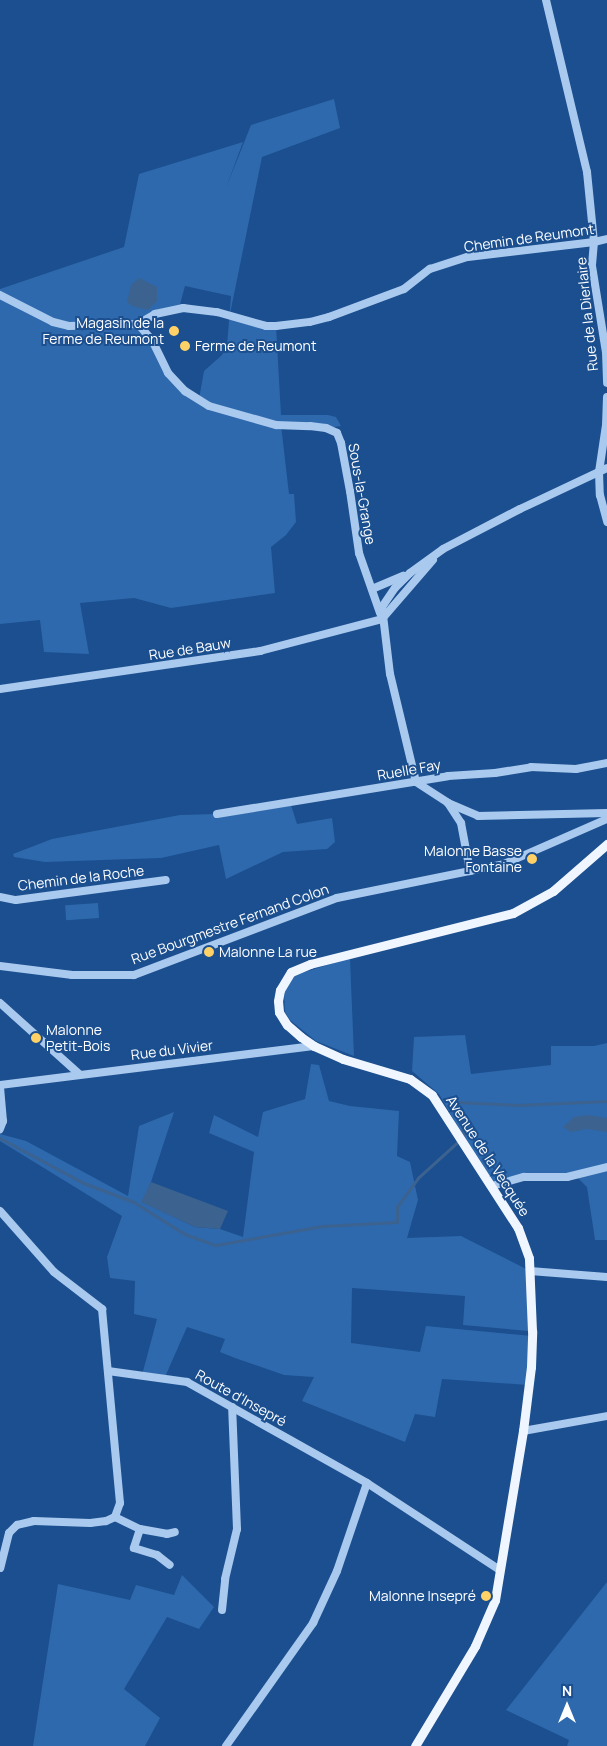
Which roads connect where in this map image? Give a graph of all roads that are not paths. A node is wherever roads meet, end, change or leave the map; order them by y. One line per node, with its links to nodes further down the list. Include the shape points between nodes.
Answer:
1 (546, 0): 3 (street, Rue de la Dierlaire, via 587,172)
2 (607, 239): 3 (street, Chemin de Reumont)
3 (594, 242): 5 (street, Chemin de Reumont, via 468,257 430,269 404,288 310,322 266,326 217,312 183,308 155,314); 6 (street, Rue de la Dierlaire, via 592,266 606,352)
4 (0, 295): 5 (street, Chemin de Reumont, via 53,322 69,326)
5 (138, 324): 13 (street, Sous-la-Grange, via 152,340 168,373 185,391 209,406 276,425 326,428 337,433 359,553)
6 (607, 383)
7 (607, 396): 9 (street)
8 (607, 468): 9 (street)
9 (599, 472): 10 (street, via 600,495); 11 (street)
10 (607, 522)
11 (443, 549): 12 (street); 14 (street)
12 (410, 573): 13 (street); 14 (street, via 382,607)
13 (372, 588): 14 (street, Sous-la-Grange)
14 (382, 620): 15 (street, Rue de Bauw, via 260,650); 17 (street, Sous-la-Grange, via 390,674)
15 (0, 689)
16 (607, 763): 17 (street, Ruelle Fay, via 576,769 531,767)
17 (416, 782): 18 (street); 20 (street, Ruelle Fay)
18 (448, 803): 19 (street, via 478,816); 23 (street, via 461,823)
19 (607, 813)
20 (217, 814)
21 (607, 819): 23 (street, Rue Bourgmestre Fernand Colon, via 504,864)
22 (607, 844): 28 (main road, Avenue de la Vecquée, via 553,891 514,913 327,959 291,972 280,990 279,1012 287,1025)
23 (470, 871): 26 (street, Rue Bourgmestre Fernand Colon, via 337,898 134,975 72,975)
24 (166, 880): 25 (street, Chemin de la Roche, via 16,900)
25 (0, 897)
26 (0, 966)
27 (0, 1003): 29 (street)
28 (314, 1046): 29 (street, Rue du Vivier); 33 (main road, Avenue de la Vecquée, via 344,1059 410,1079 432,1095)
29 (79, 1074): 30 (street, Rue du Vivier)
30 (0, 1086): 31 (street, via 3,1121)
31 (0, 1129)
32 (606, 1170): 33 (street, via 567,1177 524,1177)
33 (492, 1186): 35 (main road, Avenue de la Vecquée, via 524,1242)
34 (0, 1212): 37 (street, via 54,1272 102,1309)
35 (530, 1271): 36 (street); 40 (main road, Avenue de la Vecquée, via 532,1344)
36 (607, 1277)
37 (108, 1371): 38 (street, Route d'Insepré, via 187,1382); 42 (street, via 120,1503)
38 (232, 1407): 41 (street, Route d'Insepré); 48 (street, via 237,1529 225,1579)
39 (607, 1416): 40 (street)
40 (523, 1431): 47 (main road, Avenue de la Vecquée)
41 (367, 1483): 47 (street, Route d'Insepré); 49 (street, via 337,1571 313,1623)
42 (115, 1517): 43 (street); 46 (street, via 99,1523 34,1521 17,1525 9,1533)
43 (140, 1529): 44 (street, via 167,1534); 45 (street, via 134,1548 157,1555)
44 (175, 1532)
45 (170, 1565)
46 (0, 1568)
47 (500, 1570): 50 (main road, Avenue de la Vecquée, via 495,1600 476,1646)
48 (222, 1610)
49 (226, 1746)
50 (415, 1746)

